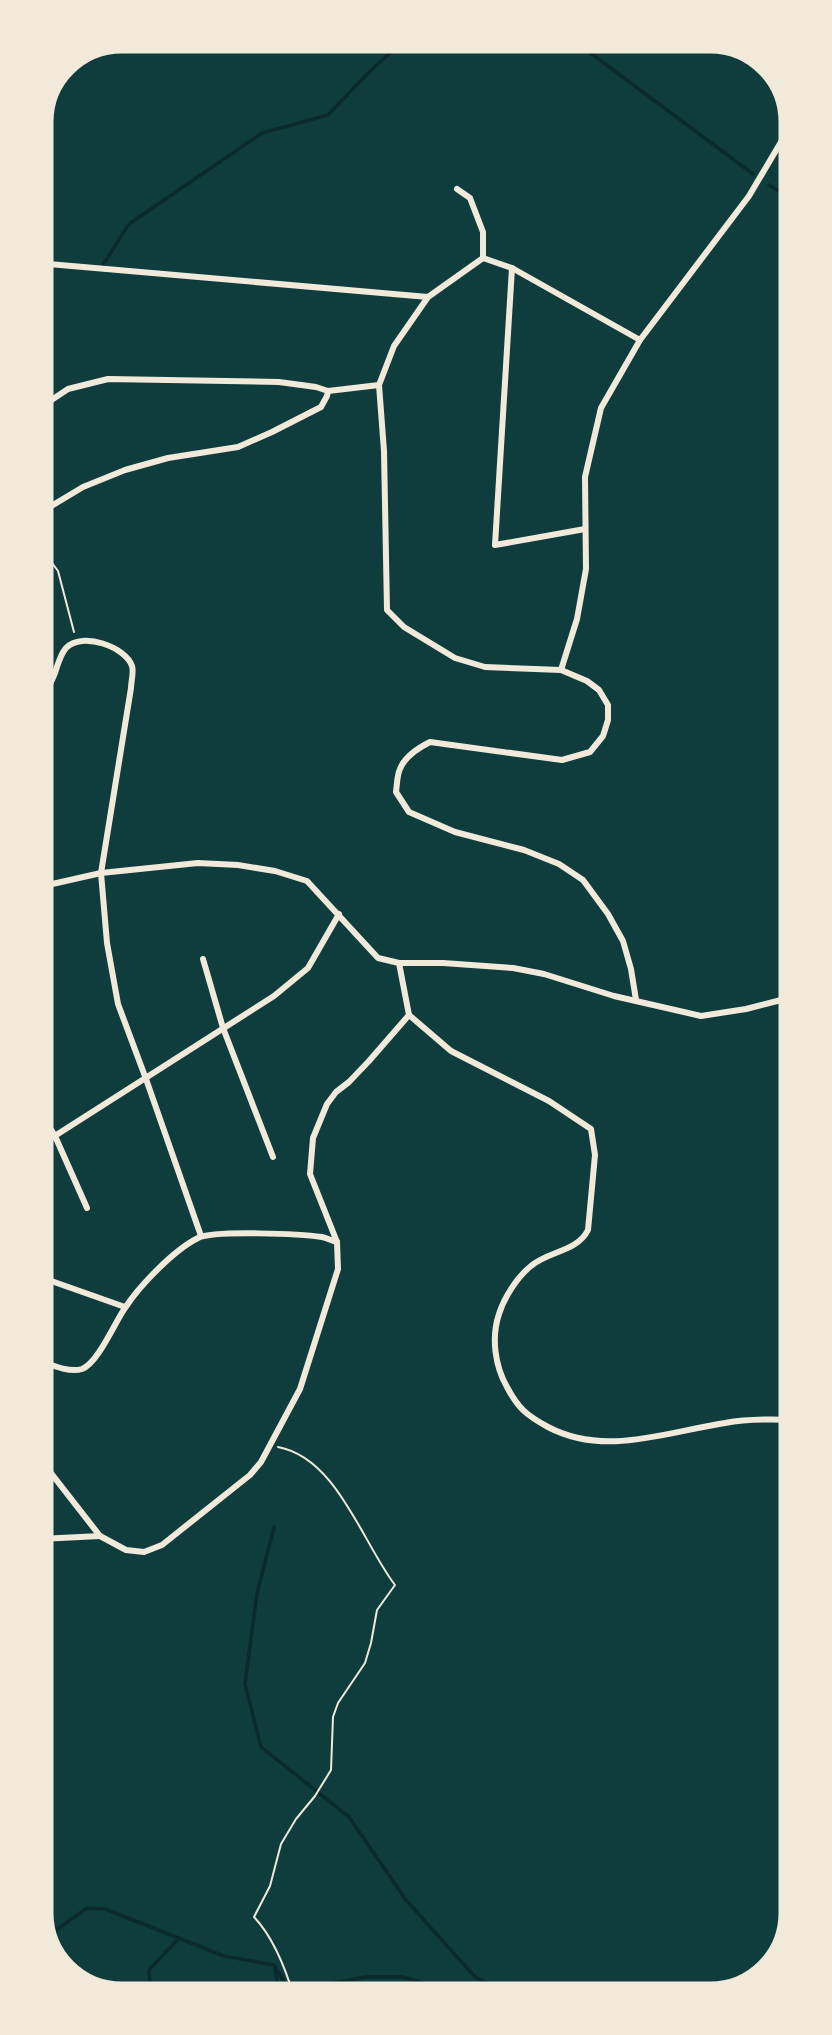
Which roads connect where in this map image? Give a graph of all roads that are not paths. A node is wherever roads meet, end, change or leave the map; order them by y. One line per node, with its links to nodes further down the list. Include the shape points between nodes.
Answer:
1 (783, 139): 7 (street, via 749,196)
2 (457, 189): 3 (street, via 470,198 483,232)
3 (483, 258): 5 (street); 6 (street)
4 (49, 264): 6 (street)
5 (512, 268): 7 (street); 12 (street, via 495,545)
6 (428, 297): 8 (street, via 394,346)
7 (640, 340): 12 (street, via 601,408 585,477)
8 (379, 385): 9 (street); 13 (street, via 387,610 404,627 455,658 485,667)
9 (328, 391): 10 (street, via 279,382 108,379 68,389); 11 (street, via 321,407 238,447 125,470)
10 (49, 402)
11 (49, 507)
12 (585, 529): 13 (street, via 586,569)
13 (561, 670): 20 (street, via 587,681 608,705 603,736 590,752 562,760 430,742 414,751 399,769 396,792 409,812 455,832 524,850 583,880 623,941)
14 (49, 683): 15 (street, via 61,656 76,640 94,640 116,650 132,666)
15 (101, 873): 16 (street); 17 (street, via 198,863 275,871 307,881); 24 (street, via 118,1003)
16 (49, 885)
17 (339, 914): 19 (street, via 378,958); 23 (street, via 309,968)
18 (203, 959): 23 (street)
19 (399, 963): 20 (street, via 513,968); 22 (street)
20 (636, 1000): 21 (street, via 701,1016)
21 (783, 1000)
22 (409, 1015): 31 (street, via 336,1092 313,1138 310,1174); 35 (street, via 451,1051 549,1101 591,1129 595,1155 588,1230 574,1246 531,1265 499,1314 496,1359 523,1411 561,1434 607,1443 726,1423)
23 (223, 1028): 24 (street); 28 (street)
24 (146, 1079): 26 (street); 30 (street)
25 (49, 1126): 26 (street)
26 (55, 1136): 27 (street); 29 (street)
27 (49, 1140)
28 (273, 1157)
29 (87, 1208)
30 (201, 1236): 31 (street, via 249,1233); 33 (street, via 165,1262)
31 (337, 1242): 37 (street, via 338,1269 300,1389 261,1462 162,1545 144,1552 126,1550)
32 (49, 1280): 33 (street)
33 (125, 1307): 34 (street, via 90,1363 81,1369)
34 (49, 1363)
35 (783, 1420)
36 (49, 1471): 37 (street)
37 (100, 1536): 38 (street)
38 (49, 1539)

